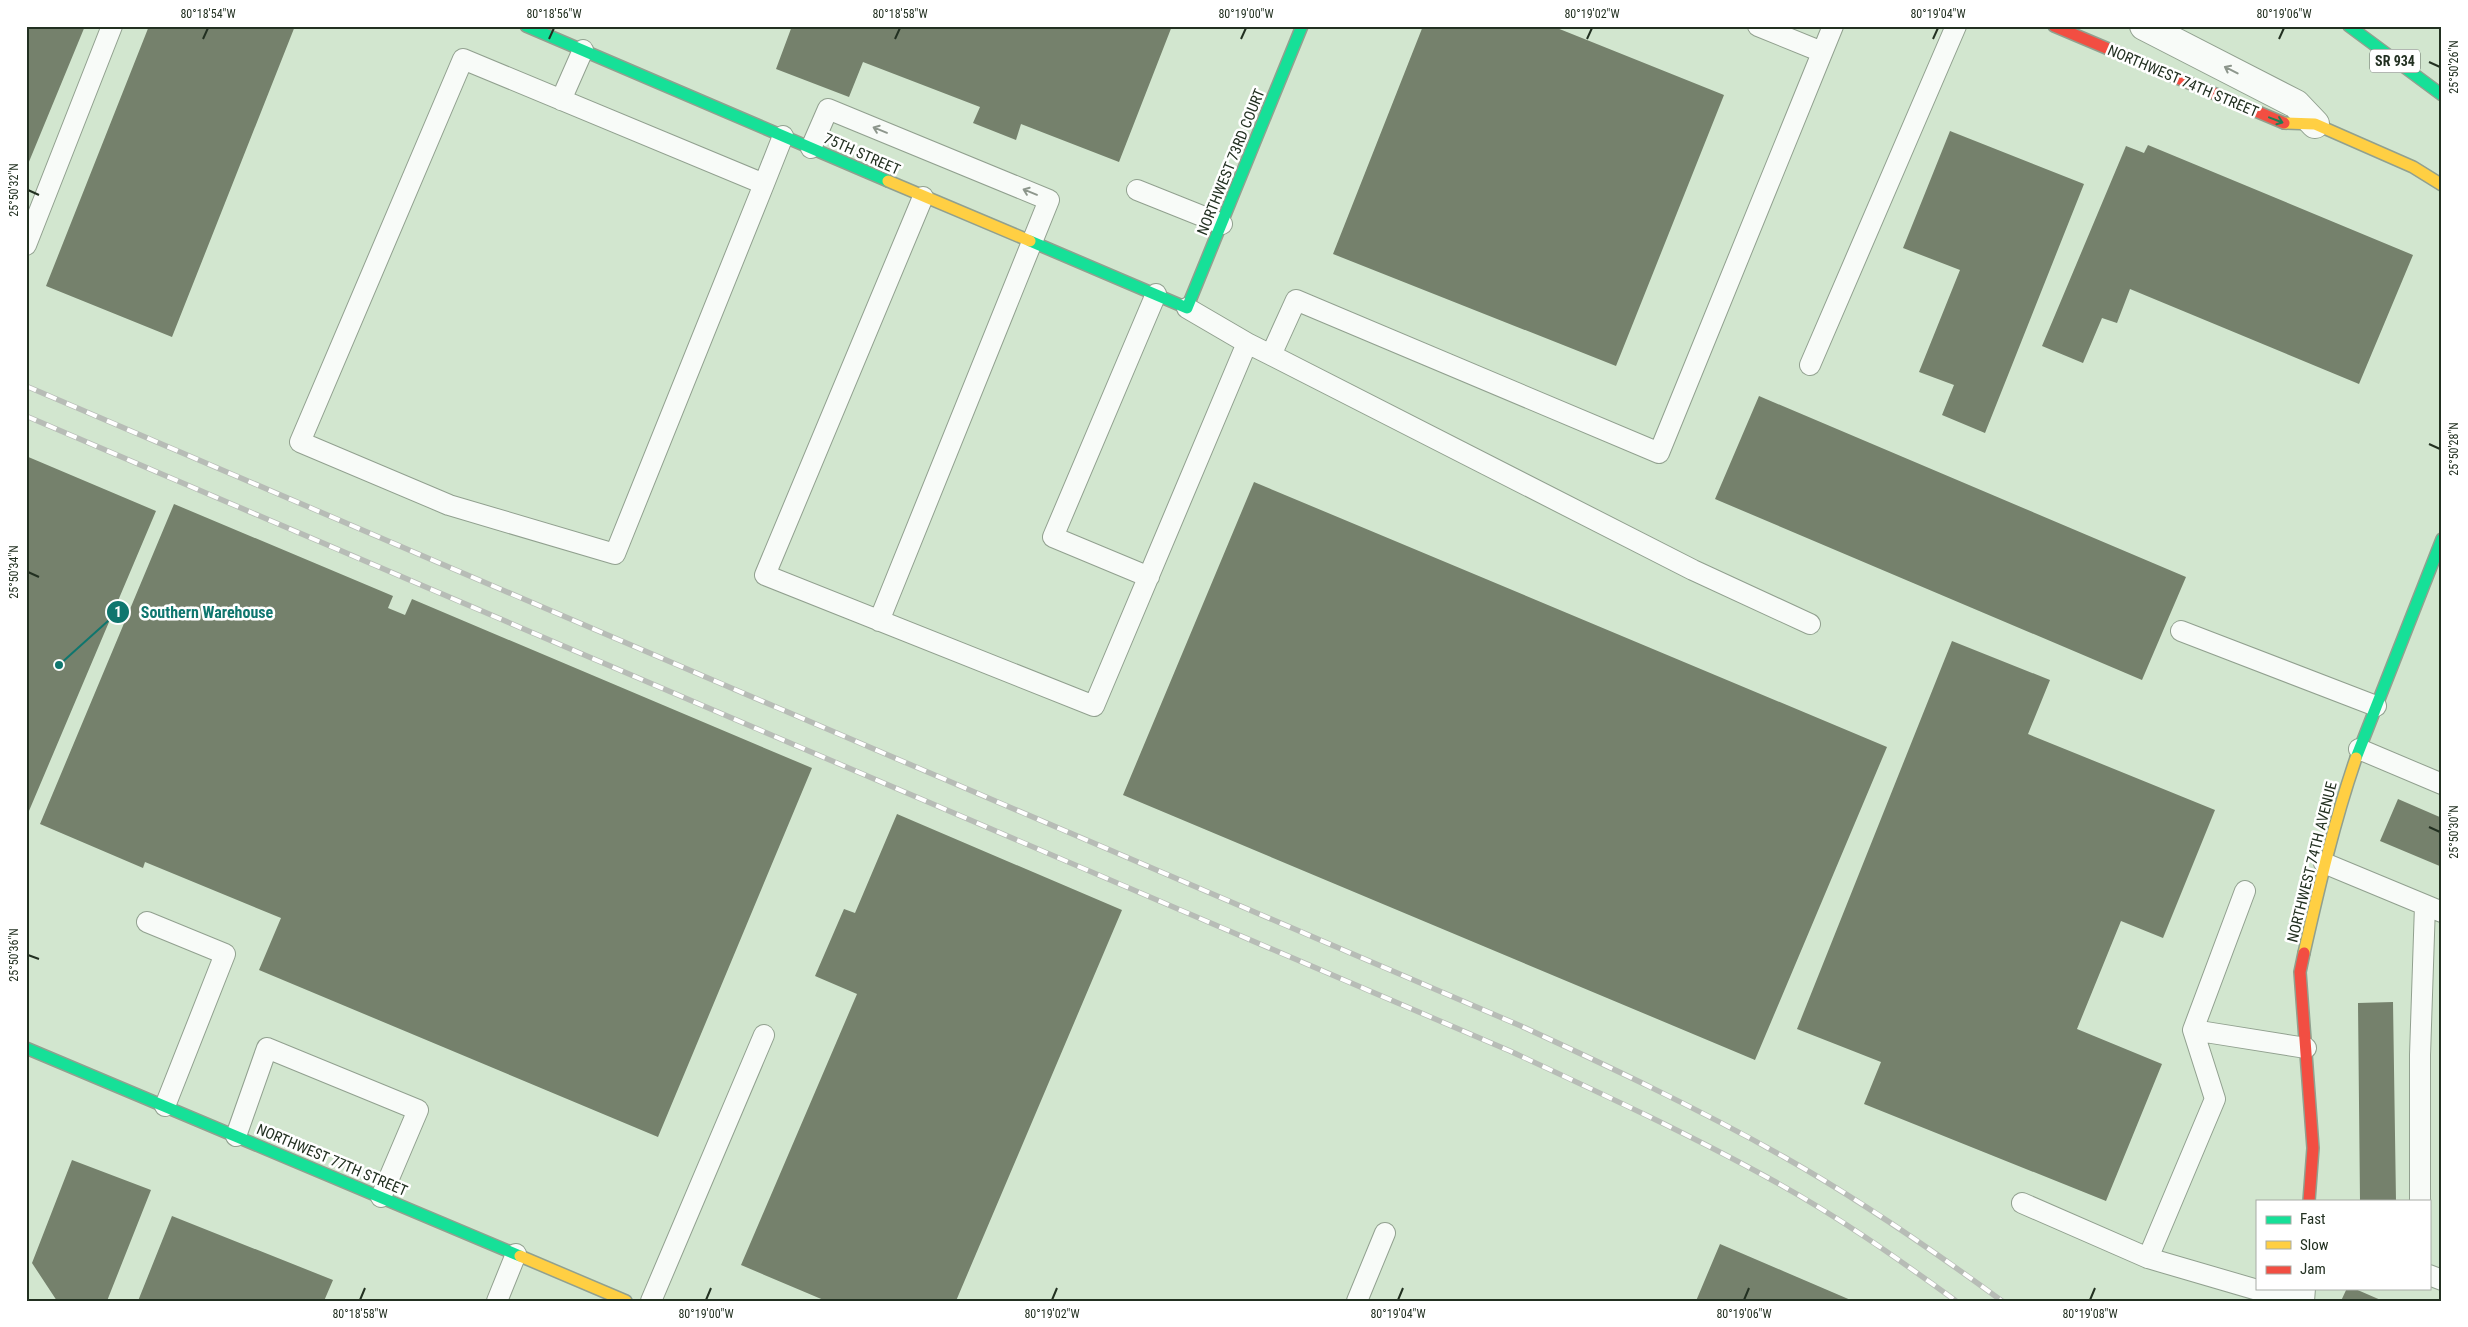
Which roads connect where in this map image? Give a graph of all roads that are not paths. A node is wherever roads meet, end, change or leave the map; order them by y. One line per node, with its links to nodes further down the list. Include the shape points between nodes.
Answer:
1 (112, 26): 23 (lane)
2 (526, 26): 10 (street, 75TH STREET)
3 (1302, 26): 21 (street, NORTHWEST 73RD COURT)
4 (1758, 26): 11 (lane)
5 (1833, 26): 11 (lane)
6 (1956, 26): 28 (lane)
7 (2054, 26): 14 (street, NORTHWEST 74TH STREET, one-way to 14, via 2283,123)
8 (2144, 26): 14 (street, NORTHWEST 74TH STREET, one-way to 8, via 2296,104)
9 (2349, 26): 12 (street, SR 934)
10 (583, 50): 13 (lane); 15 (street, 75TH STREET)
11 (1822, 52): 27 (lane, via 1659,453 1296,300)
12 (2442, 95)
13 (561, 100): 17 (lane); 17 (lane, via 463,59 300,442 449,506 615,554)
14 (2315, 124): 18 (street, NORTHWEST 74TH STREET, via 2413,167)
15 (783, 136): 16 (street, 75TH STREET); 17 (lane)
16 (811, 148): 20 (street, 75TH STREET); 22 (lane, one-way to 16, via 1049,200 828,109)
17 (764, 184)
18 (2442, 185)
19 (1137, 190): 21 (lane)
20 (923, 197): 22 (street, 75TH STREET); 31 (lane, via 764,575)
21 (1222, 224): 25 (street, NORTHWEST 73RD COURT)
22 (1032, 242): 24 (street, 75TH STREET); 31 (lane)
23 (26, 245)
24 (1156, 294): 25 (street, 75TH STREET); 30 (lane, via 1053,537)
25 (1187, 308): 26 (lane)
26 (1247, 343): 27 (lane); 30 (lane)
27 (1271, 355): 32 (lane, via 1693,570)
28 (1810, 365)
29 (2442, 539): 34 (street, NORTHWEST 74TH AVENUE)
30 (1149, 577): 31 (lane, via 1094,706)
31 (879, 621)
32 (1810, 624)
33 (2181, 631): 34 (lane)
34 (2376, 706): 35 (street, NORTHWEST 74TH AVENUE)
35 (2359, 749): 36 (lane); 37 (street, NORTHWEST 74TH AVENUE)
36 (2442, 784)
37 (2324, 863): 39 (lane); 44 (street, NORTHWEST 74TH AVENUE, via 2300,972)
38 (2245, 891): 41 (lane)
39 (2434, 909): 49 (lane, via 2420,1054)
40 (147, 922): 45 (lane, via 225,954)
41 (2193, 1030): 44 (lane); 53 (lane, via 2214,1099)
42 (764, 1035): 60 (lane)
43 (26, 1048): 45 (street, NORTHWEST 77TH STREET)
44 (2306, 1048): 48 (street, NORTHWEST 74TH AVENUE, via 2313,1148)
45 (165, 1106): 46 (street, NORTHWEST 77TH STREET)
46 (236, 1136): 47 (street, NORTHWEST 77TH STREET); 47 (lane, via 267,1048 418,1110)
47 (381, 1197): 52 (street, NORTHWEST 77TH STREET)
48 (2309, 1200)
49 (2420, 1200)
50 (2022, 1203): 53 (lane)
51 (1385, 1233): 61 (lane)
52 (516, 1254): 58 (lane); 59 (street, NORTHWEST 77TH STREET)
53 (2148, 1258): 56 (lane)
54 (2430, 1275): 55 (lane)
55 (2442, 1280)
56 (2256, 1290)
57 (2257, 1290): 62 (lane)
58 (497, 1301)
59 (626, 1301)
60 (651, 1301)
61 (1357, 1301)
62 (2295, 1301)

